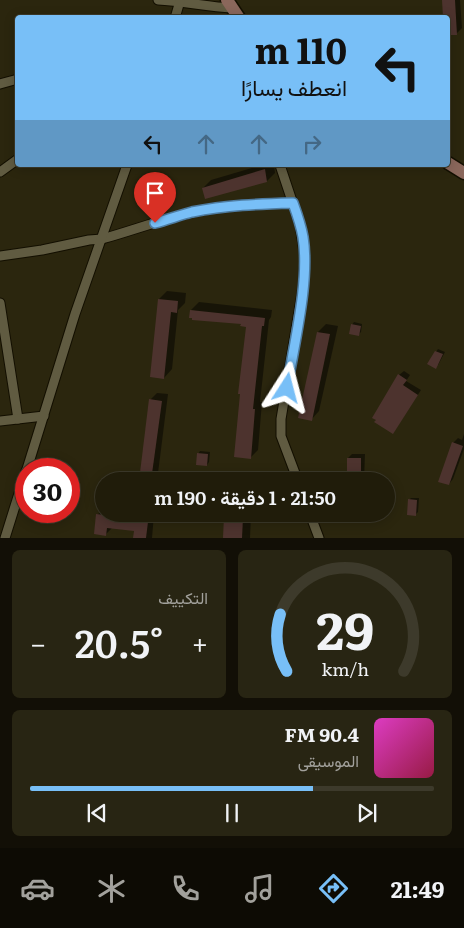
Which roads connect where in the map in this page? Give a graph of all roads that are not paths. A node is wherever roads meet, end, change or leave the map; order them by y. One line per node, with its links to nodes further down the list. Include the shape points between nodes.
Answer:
1 (158, 0): 2 (street)
2 (180, 0): 3 (street); 5 (street)
3 (214, 7): 4 (street); 6 (street)
4 (233, 8)
5 (176, 15)
6 (218, 15)
7 (15, 80): 8 (street)
8 (0, 84)
9 (15, 161): 13 (street)
10 (450, 164): 14 (street)
11 (126, 167): 16 (street)
12 (281, 167): 15 (street)
13 (0, 172)
14 (464, 173)
15 (293, 203): 16 (street, via 250,204 190,212); 23 (street, via 303,236 305,259 281,436)
16 (102, 239): 17 (street); 19 (street)
17 (0, 256)
18 (0, 303): 20 (street)
19 (44, 416): 20 (street); 22 (street)
20 (18, 419): 21 (street)
21 (0, 421)
22 (31, 458)
23 (295, 472)
24 (15, 499): 26 (street)
25 (313, 522): 28 (street)
26 (5, 523): 27 (street)
27 (5, 538)
28 (318, 538)

